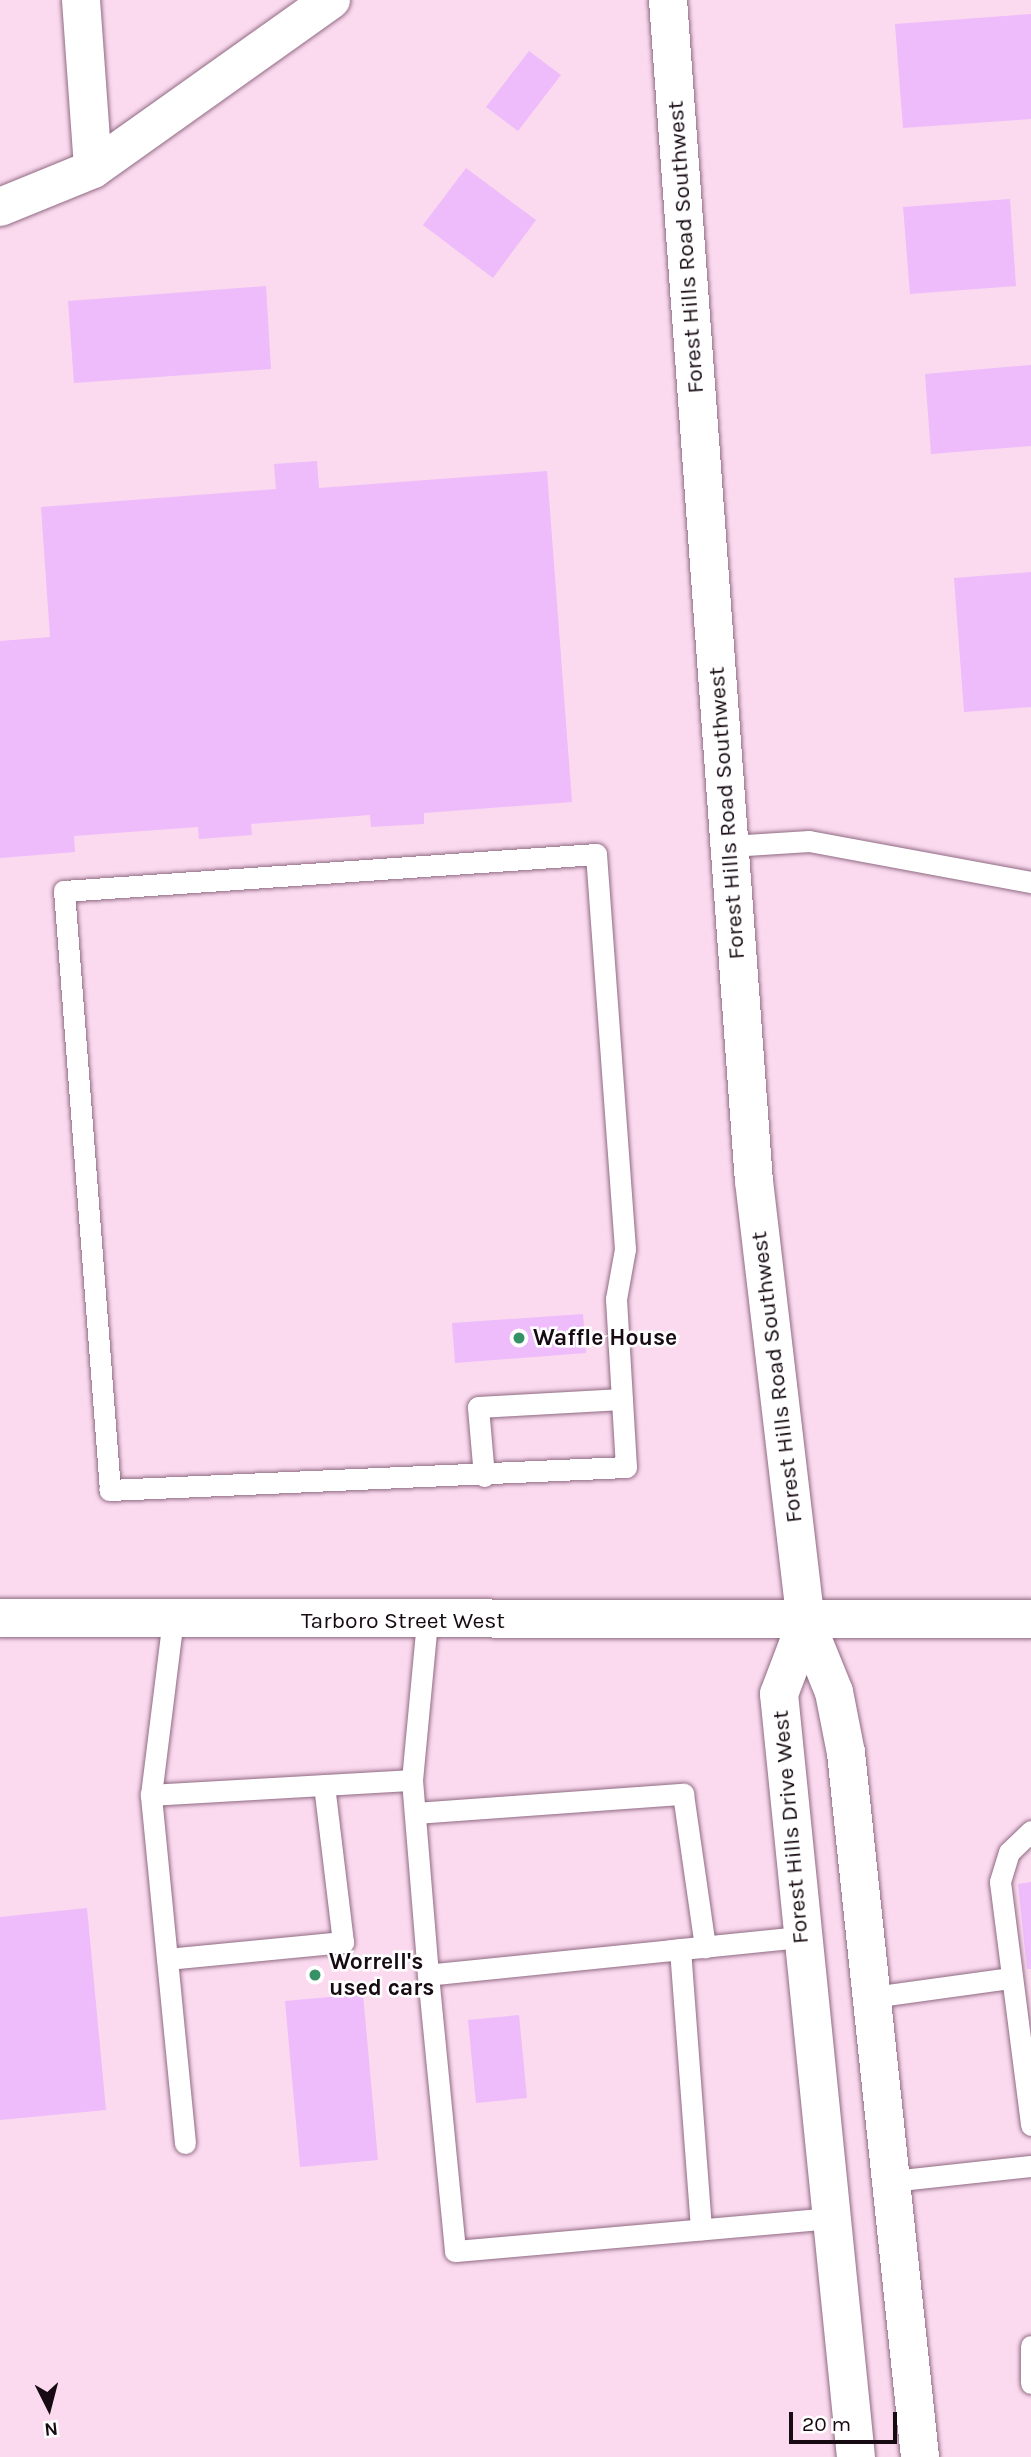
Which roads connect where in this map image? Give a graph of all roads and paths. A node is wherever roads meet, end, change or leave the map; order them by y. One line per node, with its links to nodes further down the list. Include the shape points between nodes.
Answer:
1 (81, 0): 4 (main road)
2 (331, 0): 4 (main road)
3 (668, 0): 6 (main road, Forest Hills Road Southwest)
4 (93, 169): 5 (main road)
5 (0, 207)
6 (730, 846): 7 (lane, via 809,841); 14 (main road, Forest Hills Road Southwest, via 754,1181)
7 (1031, 882)
8 (622, 1399): 9 (lane, via 626,1467); 9 (lane, via 478,1407); 9 (lane, via 615,1299 625,1249 596,853 64,891 110,1490)
9 (484, 1476)
10 (0, 1618): 11 (main road, Tarboro Street West)
11 (173, 1619): 13 (main road, Tarboro Street West); 17 (lane)
12 (1031, 1619): 14 (main road, Tarboro Street West)
13 (427, 1621): 14 (main road, Tarboro Street West); 15 (lane)
14 (806, 1623): 20 (main road, Forest Hills Drive West, via 779,1694); 26 (main road, via 834,1692 846,1753)
15 (412, 1780): 16 (lane); 18 (lane)
16 (324, 1785): 17 (lane); 23 (lane, via 343,1942)
17 (151, 1795): 23 (lane)
18 (415, 1813): 21 (lane, via 683,1794); 24 (lane)
19 (1031, 1831): 25 (lane, via 1009,1852 1000,1882)
20 (800, 1937): 21 (lane); 31 (main road, Forest Hills Drive West)
21 (705, 1947): 22 (lane)
22 (681, 1950): 24 (lane); 32 (lane)
23 (167, 1959): 28 (lane)
24 (428, 1975): 32 (lane, via 455,2251)
25 (1010, 1978): 26 (lane); 27 (lane)
26 (873, 1997): 30 (main road)
27 (1031, 2125)
28 (185, 2143)
29 (1031, 2166): 30 (lane)
30 (892, 2181): 36 (main road)
31 (830, 2218): 32 (lane); 35 (main road, Forest Hills Drive West)
32 (702, 2229)
33 (1031, 2346): 34 (lane)
34 (1031, 2383)
35 (856, 2457)
36 (920, 2457)

